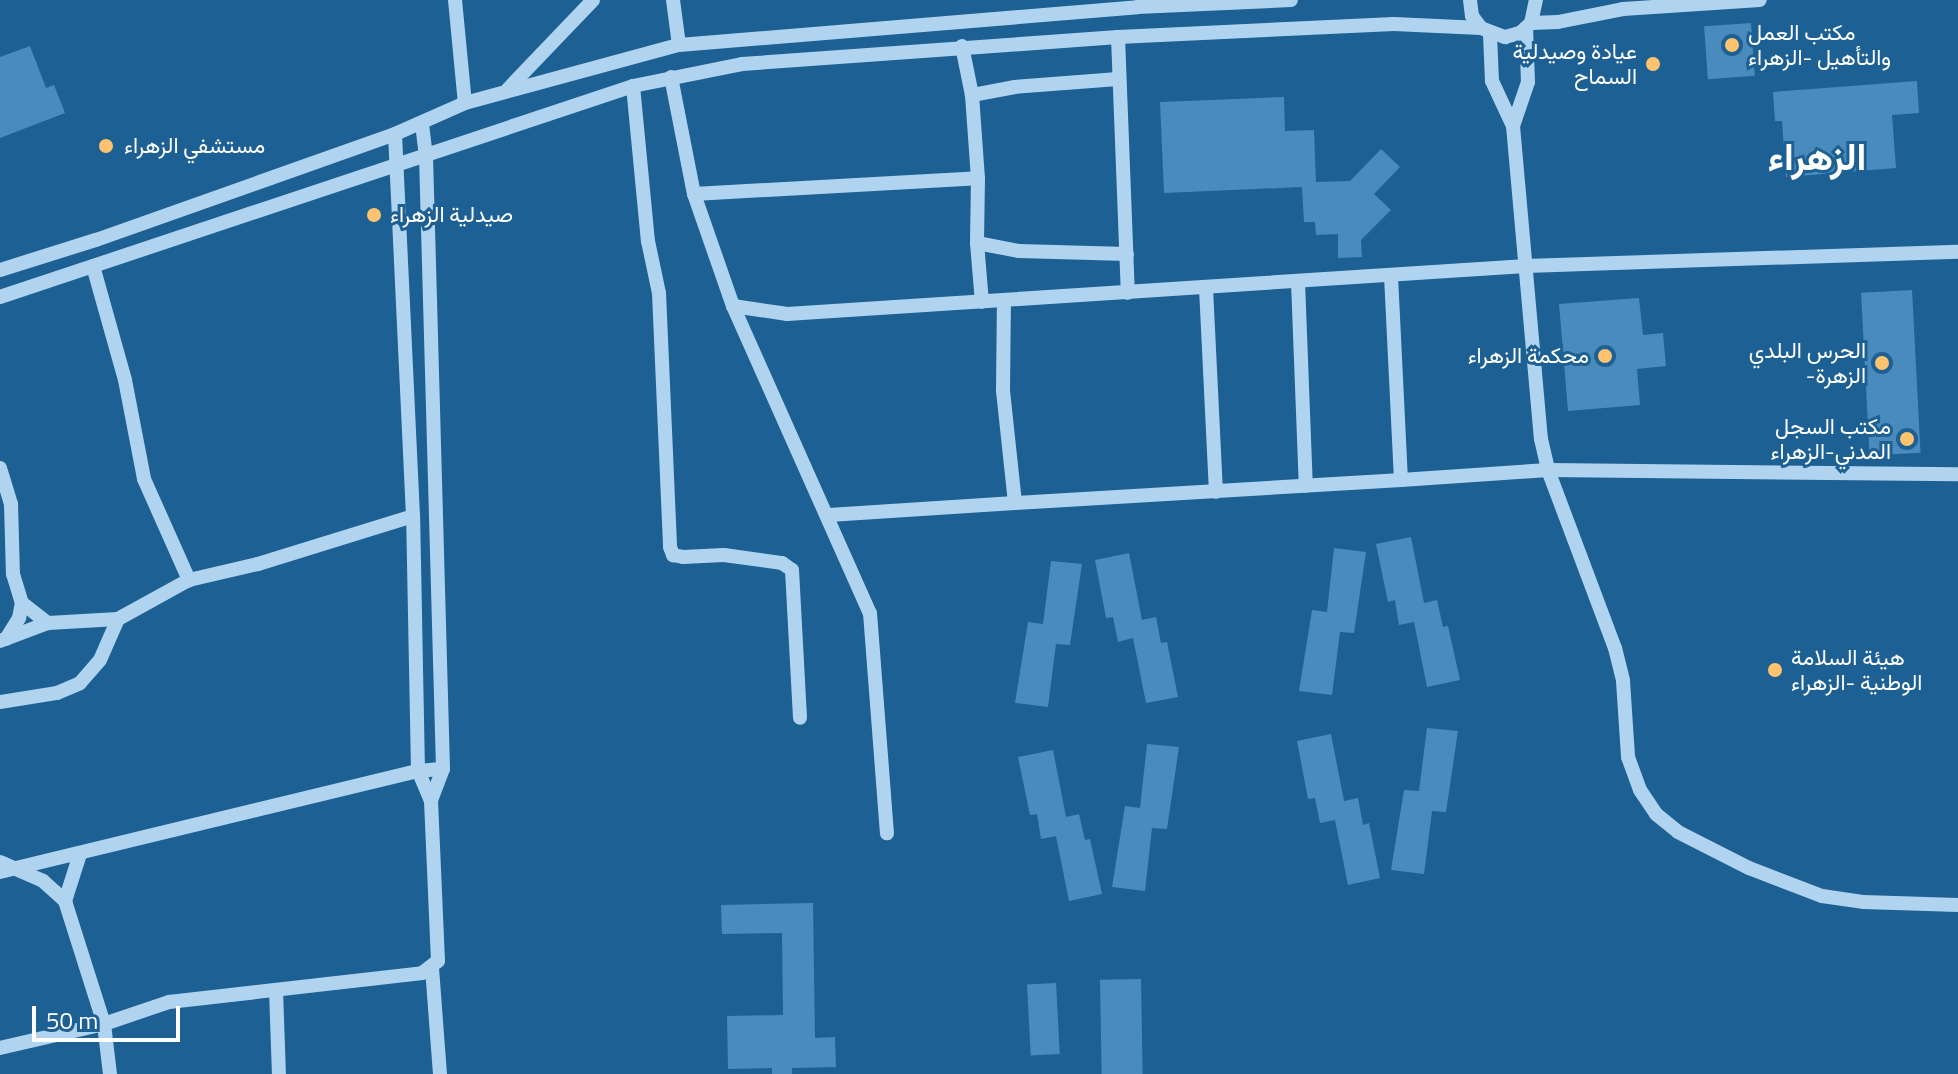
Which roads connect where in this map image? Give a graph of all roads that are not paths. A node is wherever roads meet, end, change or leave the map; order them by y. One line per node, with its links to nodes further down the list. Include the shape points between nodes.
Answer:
1 (455, 0): 18 (street)
2 (593, 0): 16 (street)
3 (673, 0): 11 (street)
4 (1288, 0): 11 (street, via 1137,7)
5 (1470, 0): 9 (street, via 1472,16)
6 (1536, 0): 8 (street)
7 (1760, 0): 8 (street, via 1623,9)
8 (1528, 26): 9 (street, via 1505,37); 20 (street, via 1528,82)
9 (1485, 31): 10 (street, via 1394,24); 20 (street, via 1492,81)
10 (1118, 37): 12 (street); 14 (street)
11 (679, 45): 16 (street)
12 (962, 46): 13 (street, via 742,64); 17 (street)
13 (671, 77): 15 (street); 25 (street)
14 (1118, 79): 17 (street); 28 (street)
15 (633, 86): 22 (street); 55 (street, via 648,241 659,293 670,547 673,555 683,557 724,555 782,563 792,570)
16 (506, 92): 18 (street)
17 (972, 95): 24 (street)
18 (465, 103): 19 (street)
19 (422, 124): 21 (street); 22 (street)
20 (1513, 126): 30 (street)
21 (395, 134): 23 (street); 31 (street)
22 (426, 156): 23 (street); 56 (street)
23 (398, 167): 29 (street); 48 (street)
24 (978, 178): 25 (street); 26 (street)
25 (694, 194): 39 (street)
26 (977, 243): 28 (street, via 1019,251); 38 (street)
27 (1958, 252): 30 (street)
28 (1127, 254): 35 (street)
29 (93, 266): 36 (street); 49 (street, via 125,380 144,479)
30 (1526, 266): 32 (street); 41 (street)
31 (0, 270)
32 (1391, 276): 33 (street); 43 (street)
33 (1298, 282): 34 (street); 44 (street)
34 (1206, 288): 35 (street); 45 (street)
35 (1128, 293): 37 (street)
36 (0, 297)
37 (1004, 301): 38 (street); 46 (street, via 1003,390)
38 (982, 302): 39 (street, via 787,314)
39 (733, 306): 47 (street)
40 (0, 468): 50 (street, via 11,504 13,574)
41 (1548, 470): 42 (street); 43 (street); 65 (street, via 1605,614 1623,681 1628,757 1656,814 1714,851 1822,896)
42 (1958, 474)
43 (1401, 480): 44 (street)
44 (1306, 486): 45 (street)
45 (1216, 492): 46 (street)
46 (1015, 503): 47 (street)
47 (829, 515): 59 (street, via 870,613)
48 (413, 516): 49 (street); 57 (street)
49 (189, 580): 51 (street)
50 (22, 603): 52 (street); 53 (street, via 19,618)
51 (118, 619): 52 (street); 54 (street, via 100,660 80,683 57,693)
52 (48, 623): 53 (street)
53 (3, 640)
54 (0, 702)
55 (800, 718)
56 (443, 769): 57 (street); 58 (street)
57 (418, 771): 58 (street); 60 (street)
58 (431, 801): 66 (street, via 440,950)
59 (887, 833)
60 (80, 854): 62 (street); 64 (street)
61 (0, 862): 62 (street)
62 (19, 868): 63 (street); 64 (street)
63 (0, 872)
64 (65, 901): 68 (street)
65 (1958, 905)
66 (432, 968): 67 (street); 72 (street)
67 (276, 990): 68 (street, via 169,1002); 71 (street)
68 (104, 1024): 69 (street); 70 (street)
69 (0, 1048)
70 (110, 1074)
71 (279, 1074)
72 (440, 1074)

